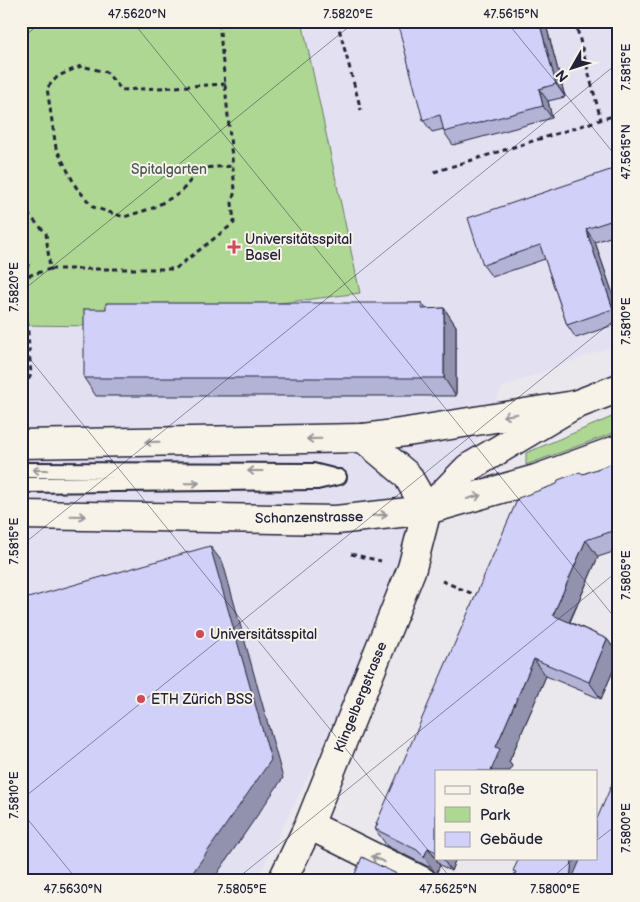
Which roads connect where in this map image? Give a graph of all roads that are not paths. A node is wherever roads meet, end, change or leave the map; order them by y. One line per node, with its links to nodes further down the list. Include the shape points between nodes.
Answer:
1 (619, 388): 2 (main road, Klingelbergstrasse)
2 (576, 405): 3 (main road, Klingelbergstrasse, one-way to 3); 8 (main road, Klingelbergstrasse, via 468,468)
3 (363, 438): 4 (main road, one-way to 4); 8 (main road, via 407,475)
4 (21, 444)
5 (619, 448): 8 (main road, one-way to 5, via 536,479)
6 (21, 470): 7 (lane, one-way to 6, via 316,482 339,477 313,472)
7 (21, 485)
8 (427, 510): 9 (main road, Schanzenstrasse, one-way to 8, via 336,520); 10 (main road, Klingelbergstrasse, via 412,568)
9 (21, 515)
10 (309, 825): 11 (main road, Klingelbergstrasse); 12 (main road, one-way to 10)
11 (282, 881)
12 (422, 881)

